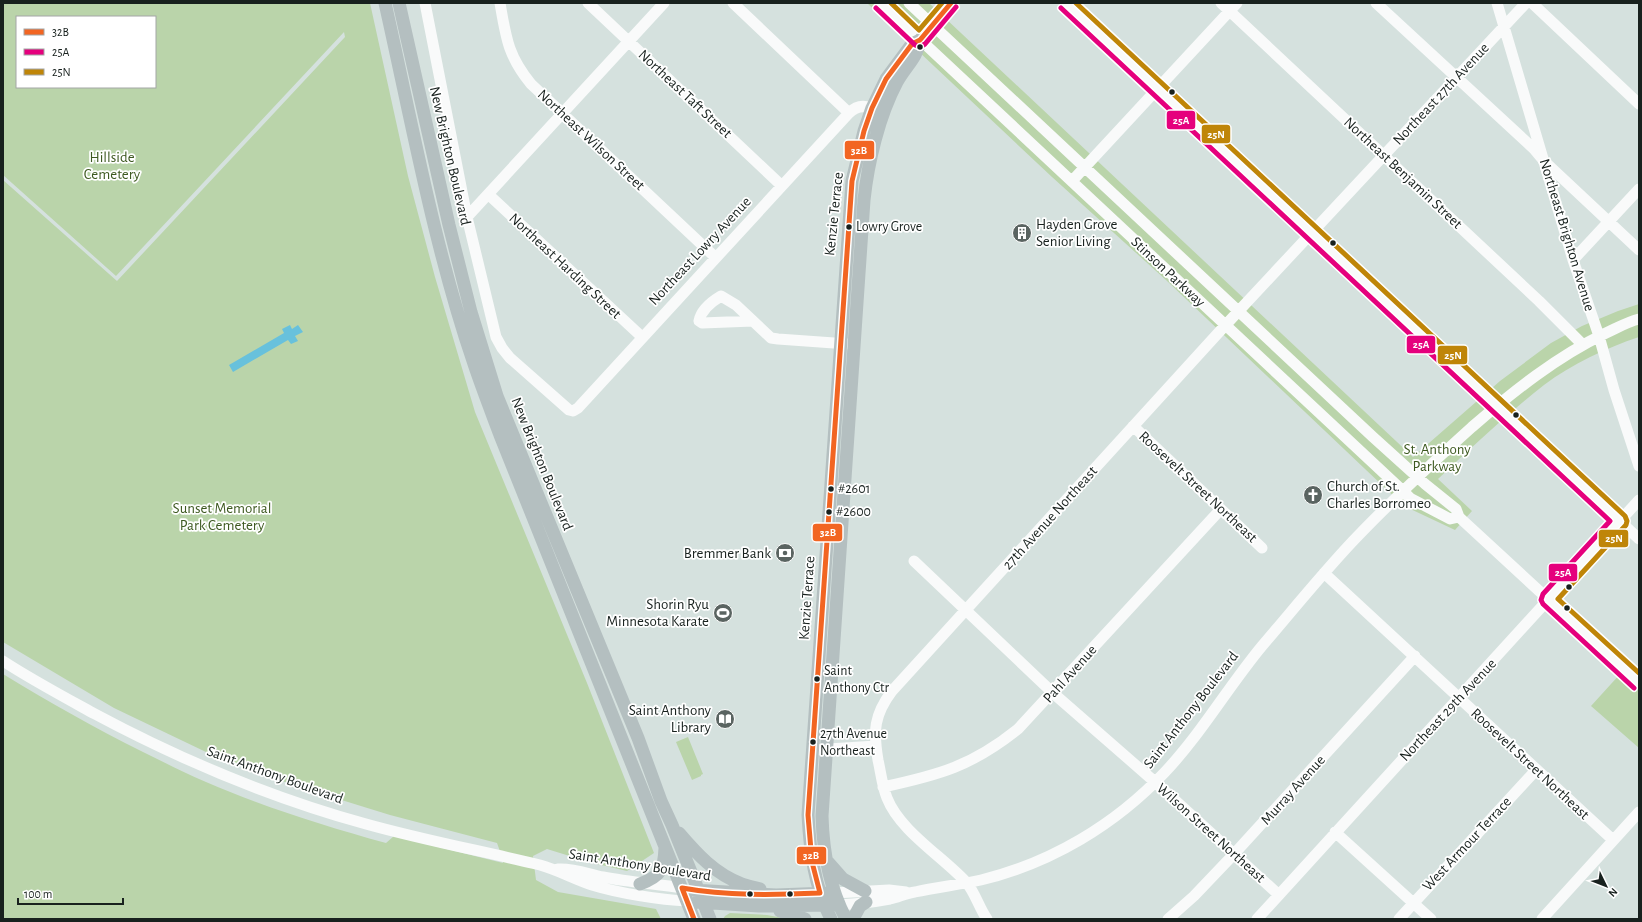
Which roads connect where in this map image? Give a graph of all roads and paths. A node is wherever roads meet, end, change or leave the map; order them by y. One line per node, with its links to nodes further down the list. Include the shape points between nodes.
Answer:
1 (385, 3): 82 (main road, New Brighton Boulevard, via 430,206 450,286 474,364)
2 (399, 3): 79 (main road, New Brighton Boulevard, via 449,225 471,312 497,396)
3 (425, 3): 36 (street, New Brighton Boulevard)
4 (500, 3): 27 (street, Northeast Wilson Street, via 506,41 518,66 531,84)
5 (588, 3): 21 (street, Northeast Taft Street)
6 (664, 3): 21 (street)
7 (733, 3): 26 (street)
8 (881, 3): 20 (street, Stinson Parkway)
9 (909, 3): 18 (street, Stinson Parkway)
10 (951, 3): 18 (main road)
11 (1066, 3): 23 (street)
12 (1222, 3): 17 (street, Northeast Benjamin Street)
13 (1376, 3): 22 (street)
14 (1497, 3): 19 (street, Northeast Brighton Avenue)
15 (1526, 3): 19 (street, Northeast 27th Avenue)
16 (1532, 3): 24 (street)
17 (1234, 7): 23 (street); 29 (street, Northeast Benjamin Street)
18 (932, 25): 20 (main road); 31 (street, Stinson Parkway)
19 (1503, 26): 22 (street, Northeast 27th Avenue); 30 (street, Northeast Brighton Avenue)
20 (920, 40): 25 (main road, Kenzie Terrace, via 912,44 900,59 886,79); 28 (main road, Kenzie Terrace, via 919,50 897,82); 32 (street, Stinson Parkway)
21 (629, 41): 27 (street); 33 (street, Northeast Taft Street)
22 (1456, 78): 29 (street, Northeast 27th Avenue); 30 (street)
23 (1158, 89): 31 (street); 38 (street)
24 (1639, 104)
25 (872, 108): 26 (street, via 862,106); 28 (street); 48 (main road, Kenzie Terrace, via 852,181)
26 (852, 110): 33 (street, Northeast Lowry Avenue)
27 (563, 114): 35 (street); 40 (street, Northeast Wilson Street)
28 (883, 116): 49 (main road, Kenzie Terrace, via 866,183)
29 (1384, 156): 38 (street, Northeast 27th Avenue); 50 (street, Northeast Benjamin Street)
30 (1544, 161): 37 (street); 41 (street, Northeast Brighton Avenue)
31 (1086, 167): 32 (street); 42 (street, Stinson Parkway)
32 (1072, 181): 45 (street, Stinson Parkway)
33 (782, 186): 40 (street, Northeast Lowry Avenue)
34 (1639, 189): 37 (street)
35 (488, 195): 36 (street); 47 (street, Northeast Harding Street)
36 (467, 217): 52 (street, New Brighton Boulevard, via 496,337 502,348 510,358)
37 (1609, 222): 39 (street); 41 (street)
38 (1312, 233): 42 (street, Northeast 27th Avenue); 51 (street)
39 (1639, 250)
40 (715, 257): 47 (street, Northeast Lowry Avenue)
41 (1573, 260): 46 (street, Northeast Brighton Avenue)
42 (1238, 311): 45 (street, Northeast 27th Avenue); 55 (street, Stinson Parkway)
43 (1639, 319): 46 (street, Saint Anthony Boulevard)
44 (753, 321): 48 (street, via 771,338 778,340)
45 (1225, 326): 53 (street, 27th Avenue Northeast); 56 (street, Stinson Parkway)
46 (1599, 336): 50 (street, Saint Anthony Boulevard); 54 (street, Northeast Brighton Avenue)
47 (642, 337): 52 (street, Northeast Lowry Avenue)
48 (840, 343): 49 (street); 74 (main road, Kenzie Terrace)
49 (854, 344): 73 (main road, Kenzie Terrace)
50 (1582, 344): 51 (street, Saint Anthony Boulevard, via 1542,370)
51 (1497, 406): 55 (street, Saint Anthony Boulevard); 60 (street)
52 (573, 411)
53 (1133, 426): 58 (street, Roosevelt Street Northeast); 66 (street, 27th Avenue Northeast)
54 (1639, 466)
55 (1418, 477): 56 (street, Saint Anthony Boulevard); 59 (street, Stinson Parkway, via 1456,509)
56 (1403, 491): 59 (street, Stinson Parkway, via 1410,498 1450,519); 64 (street, Saint Anthony Boulevard)
57 (1639, 500): 60 (street, Northeast 29th Avenue)
58 (1221, 509): 62 (street, Roosevelt Street Northeast); 70 (street, Pahl Avenue)
59 (1459, 517): 65 (street, Stinson Parkway)
60 (1620, 522): 61 (street); 65 (street, Northeast 29th Avenue)
61 (1639, 539)
62 (1262, 548)
63 (914, 560): 66 (street, Wilson Street Northeast)
64 (1324, 573): 67 (street, Roosevelt Street Northeast); 76 (street, Saint Anthony Boulevard, via 1256,653 1184,750)
65 (1548, 599): 69 (street, Stinson Parkway); 71 (street, Northeast 29th Avenue)
66 (967, 610): 70 (street, Wilson Street Northeast); 72 (street, 27th Avenue Northeast, via 884,702 875,729)
67 (1414, 656): 71 (street, Roosevelt Street Northeast); 83 (street, Murray Avenue)
68 (3, 661): 85 (street, Saint Anthony Boulevard, via 124,729 237,781 366,824)
69 (1639, 683)
70 (1053, 693): 76 (street, Wilson Street Northeast); 77 (street, Pahl Avenue, via 1018,729 980,756 937,775)
71 (1460, 698): 75 (street, Roosevelt Street Northeast); 80 (street, Northeast 29th Avenue)
72 (876, 746): 73 (street); 77 (street, 27th Avenue Northeast)
73 (826, 749): 74 (street); 84 (main road, Kenzie Terrace, via 822,816)
74 (813, 750): 93 (main road, Kenzie Terrace, via 809,835 812,862)
75 (1536, 770): 81 (street, Roosevelt Street Northeast); 96 (street, West Armour Terrace)
76 (1155, 782): 83 (street, Wilson Street Northeast); 86 (street, Saint Anthony Boulevard, via 1110,821 1074,844 1024,866)
77 (883, 787): 86 (street, 27th Avenue Northeast, via 887,799 902,823)
78 (1639, 812): 81 (street)
79 (672, 824): 89 (main road, via 702,859 721,873 742,884); 91 (main road, New Brighton Boulevard)
80 (1335, 832): 90 (street, Northeast 29th Avenue); 96 (street)
81 (1613, 840): 109 (street)
82 (665, 846): 87 (main road, via 665,860 660,872 654,878); 88 (main road, New Brighton Boulevard)
83 (1234, 854): 90 (street, Wilson Street Northeast); 105 (street, Murray Avenue)
84 (826, 860): 92 (main road, via 843,879); 94 (main road, Kenzie Terrace)
85 (555, 869): 87 (street, Saint Anthony Boulevard, via 568,868); 95 (street, Saint Anthony Boulevard, via 565,875 617,891)
86 (967, 883): 92 (street, Saint Anthony Boulevard, via 911,892 893,899); 104 (street, 27th Avenue Northeast)
87 (640, 884): 88 (street, Saint Anthony Boulevard)
88 (682, 888): 91 (main road, Saint Anthony Boulevard); 95 (main road, New Brighton Boulevard)
89 (776, 895): 91 (main road, Saint Anthony Boulevard); 93 (main road, Saint Anthony Boulevard)
90 (1279, 895): 106 (street, Northeast 29th Avenue)
91 (701, 897): 95 (main road, Saint Anthony Boulevard); 97 (main road, Saint Anthony Boulevard); 99 (main road, New Brighton Boulevard)
92 (866, 897): 94 (street, Saint Anthony Boulevard); 103 (main road)
93 (823, 899): 94 (main road, Saint Anthony Boulevard); 97 (main road, Saint Anthony Boulevard); 101 (main road, Kenzie Terrace)
94 (837, 899): 102 (main road, Kenzie Terrace)
95 (687, 901): 98 (main road, New Brighton Boulevard)
96 (1414, 903): 107 (street, West Armour Terrace); 108 (street)
97 (759, 906): 100 (main road)
98 (694, 919)
99 (710, 919)
100 (805, 919)
101 (831, 919)
102 (846, 919)
103 (853, 919)
104 (987, 919)
105 (1168, 919)
106 (1257, 919)
107 (1399, 919)
108 (1431, 919)
109 (1542, 919)

